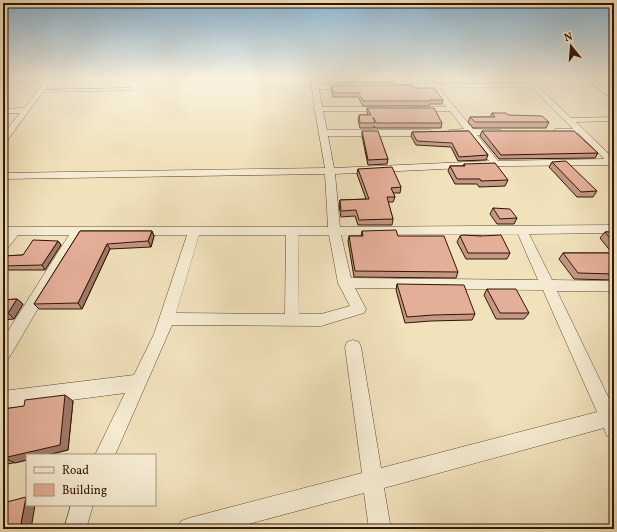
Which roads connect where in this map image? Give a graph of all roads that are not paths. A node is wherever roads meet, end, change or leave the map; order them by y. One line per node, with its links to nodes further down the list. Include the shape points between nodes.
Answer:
1 (32, 102): 9 (street)
2 (316, 102): 5 (street)
3 (444, 102): 8 (street)
4 (549, 102): 12 (street)
5 (317, 109): 6 (street); 17 (street)
6 (396, 109)
7 (411, 109): 8 (street)
8 (450, 109): 15 (street)
9 (26, 110): 10 (street); 18 (street)
10 (3, 111)
11 (614, 118): 12 (street)
12 (568, 120): 14 (street)
13 (549, 131): 14 (street)
14 (580, 131): 19 (street)
15 (470, 132): 16 (street); 17 (street); 20 (street)
16 (509, 132)
17 (323, 133): 21 (street)
18 (4, 137)
19 (613, 163): 20 (street)
20 (496, 164): 21 (street)
21 (330, 171): 22 (street); 30 (street)
22 (3, 176)
23 (614, 229): 28 (street)
24 (3, 231): 25 (street)
25 (16, 231): 26 (street); 31 (street)
26 (77, 231): 27 (street); 38 (street)
27 (194, 231): 29 (street); 35 (street)
28 (522, 231): 30 (street); 34 (street)
29 (292, 232): 30 (street); 36 (street)
30 (334, 232): 32 (street)
31 (3, 246)
32 (345, 283): 34 (street); 36 (street, via 359,309 320,320)
33 (614, 286): 34 (street)
34 (548, 287): 41 (street)
35 (167, 319): 36 (street); 39 (street)
36 (292, 320)
37 (353, 347): 43 (street)
38 (3, 353)
39 (139, 383): 40 (street); 42 (street)
40 (3, 400)
41 (611, 423): 43 (street)
42 (105, 454)
43 (372, 481): 46 (street); 47 (street)
44 (82, 506): 45 (street)
45 (75, 529)
46 (189, 529)
47 (380, 529)

